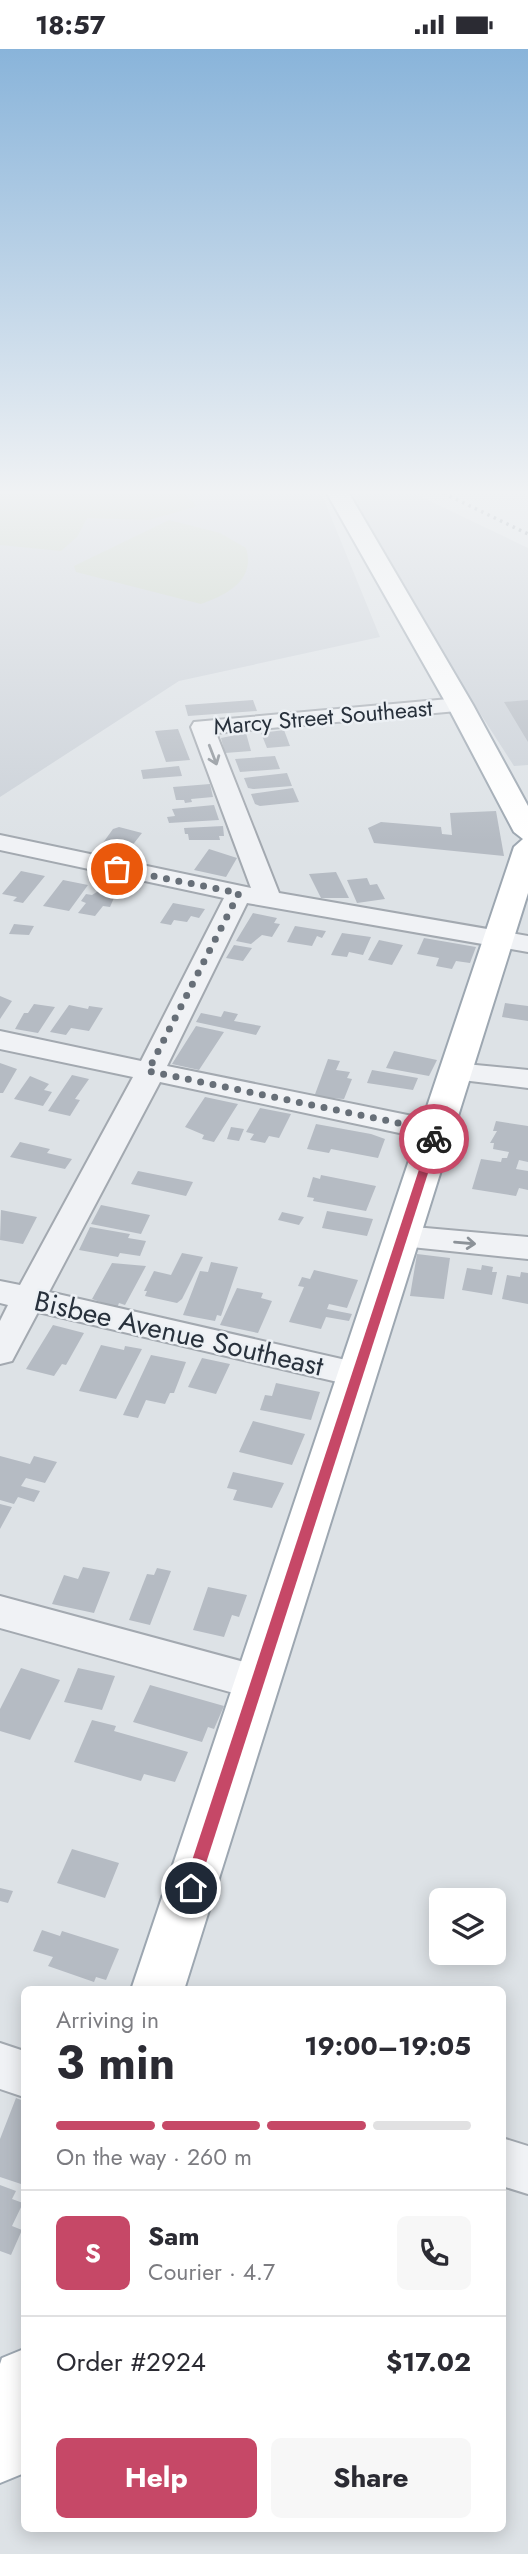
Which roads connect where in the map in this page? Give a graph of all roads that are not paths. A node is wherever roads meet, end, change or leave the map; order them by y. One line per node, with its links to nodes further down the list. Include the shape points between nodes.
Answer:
1 (403, 607): 2 (main road)
2 (460, 705): 3 (main road); 7 (street, Marcy Street Southeast, one-way to 7, via 202,727)
3 (522, 805): 4 (main road)
4 (528, 832)
5 (0, 842): 7 (street)
6 (528, 847): 8 (main road)
7 (254, 896): 8 (street); 10 (street)
8 (513, 942): 11 (main road)
9 (0, 1040): 10 (street)
10 (148, 1071): 13 (street); 16 (street, via 139,1094)
11 (455, 1072): 12 (street); 13 (main road)
12 (528, 1079)
13 (437, 1131): 14 (main road)
14 (403, 1237): 15 (street, one-way to 15); 18 (main road)
15 (528, 1248)
16 (14, 1295): 17 (street); 18 (street, Bisbee Avenue Southeast)
17 (0, 1352)
18 (359, 1375): 20 (main road)
19 (0, 1612): 20 (street)
20 (259, 1683): 21 (main road)
21 (158, 1986)
22 (0, 2066): 23 (street)
23 (21, 2073)
24 (506, 2163): 25 (street)
25 (528, 2170)
26 (21, 2389): 27 (main road)
27 (0, 2452)

